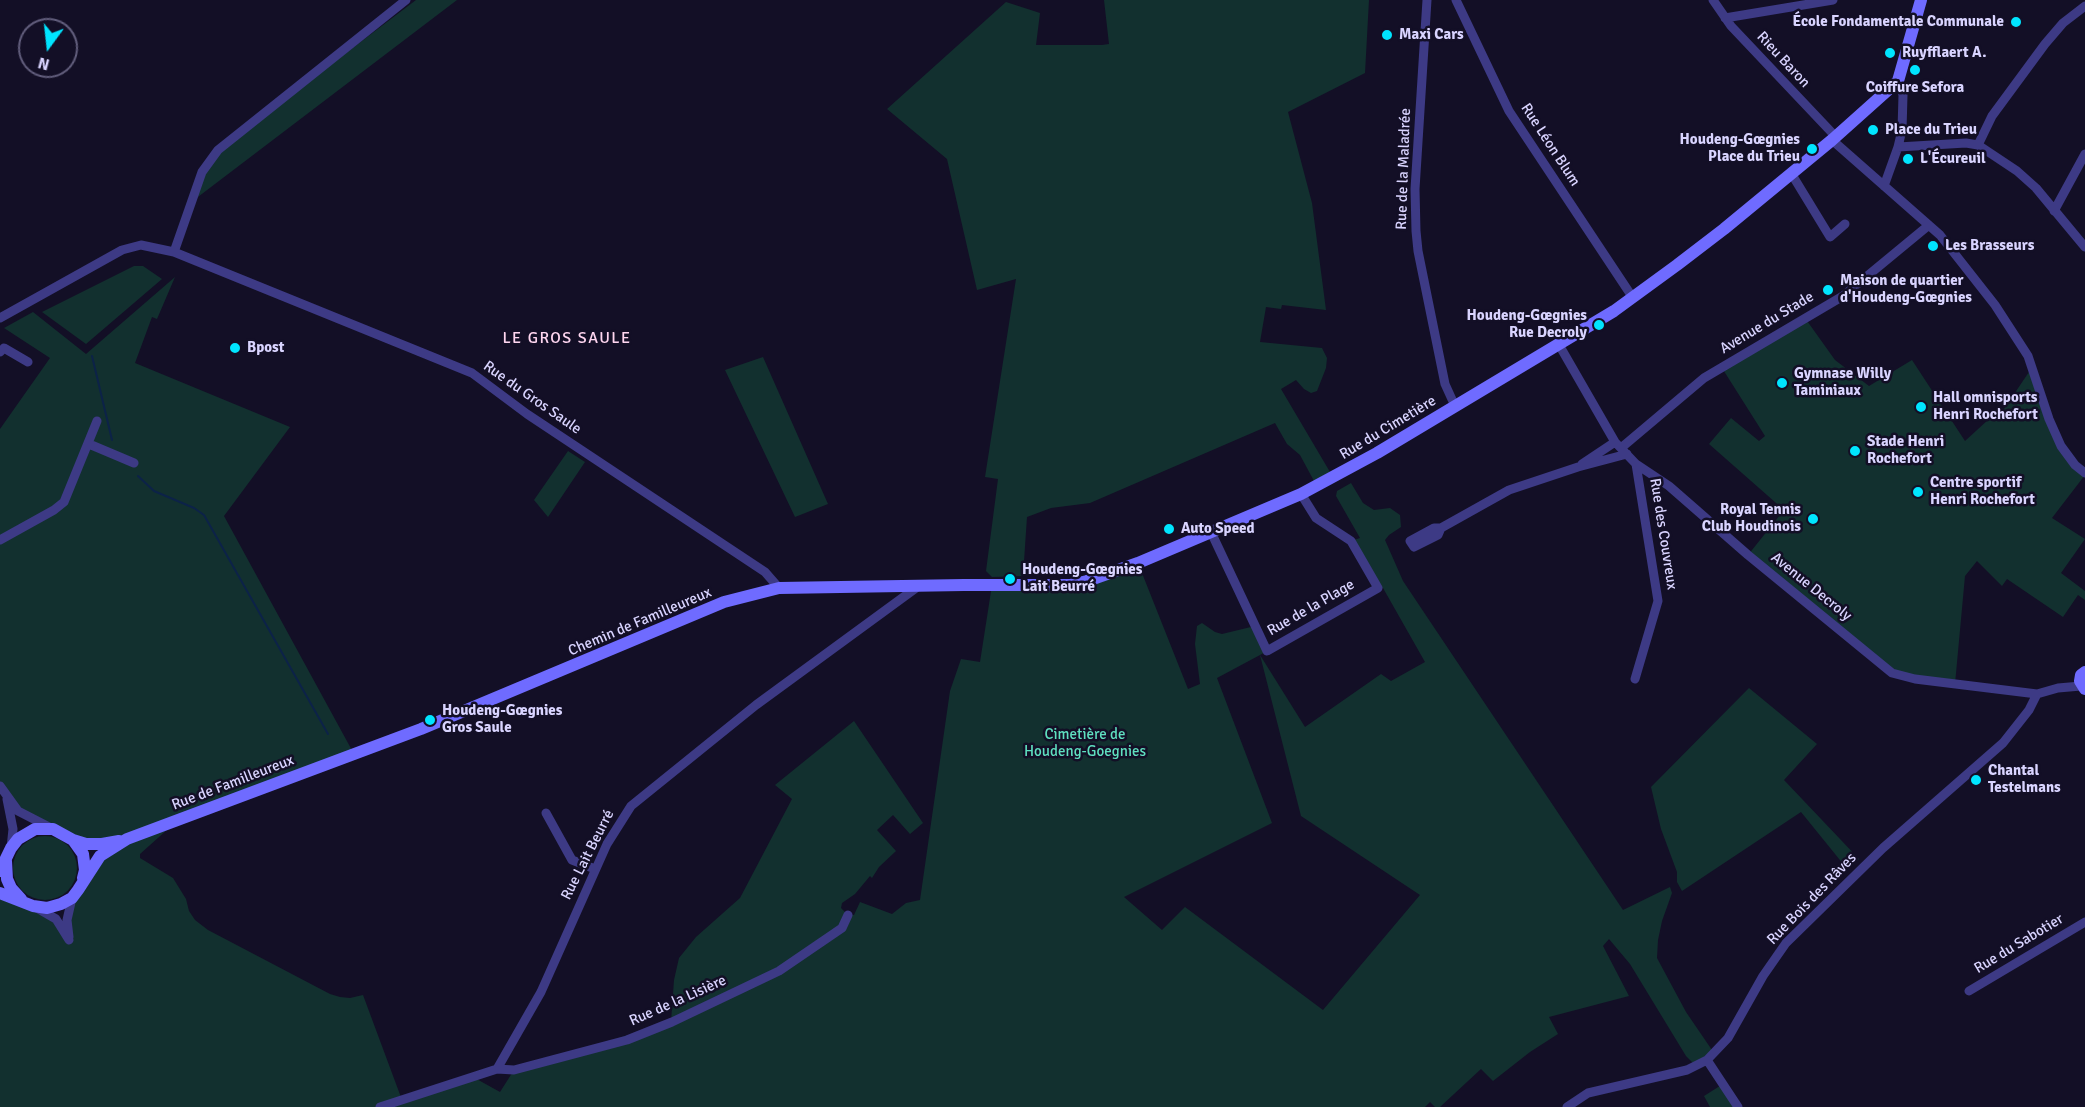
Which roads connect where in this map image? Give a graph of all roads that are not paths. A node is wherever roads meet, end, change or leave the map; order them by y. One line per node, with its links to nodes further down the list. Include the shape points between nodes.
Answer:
1 (406, 0): 20 (street, via 218,150 202,172)
2 (1427, 0): 26 (street, Rue de la Maladrée, via 1416,231 1445,384)
3 (1456, 0): 21 (street, Rue Léon Blum, via 1509,111)
4 (1833, 0): 8 (street)
5 (1921, 0): 9 (street)
6 (1716, 2): 8 (street, Rieu Baron)
7 (2085, 6): 11 (street, via 2045,44 1992,116)
8 (1725, 18): 10 (street, Rieu Baron)
9 (1898, 81): 10 (street); 12 (street, via 1904,108)
10 (1834, 139): 14 (street, Rue du Cimetière); 15 (street)
11 (1978, 145): 12 (street); 16 (street, via 2017,171)
12 (1898, 147): 15 (street)
13 (2085, 154): 16 (street)
14 (1791, 174): 17 (street, via 1830,237); 21 (street, Rue du Cimetière)
15 (1884, 186): 18 (street)
16 (2054, 211): 19 (street)
17 (1845, 224)
18 (1929, 225): 29 (street, Avenue du Stade, via 1843,296 1704,378); 33 (street, via 1995,305 2028,356 2061,446)
19 (2085, 247)
20 (174, 252): 22 (street, Rue du Gros Saule, via 141,246 122,250); 40 (street, Rue du Gros Saule, via 472,373 527,414 765,572)
21 (1633, 298): 23 (street, Rue du Cimetière)
22 (0, 318)
23 (1558, 343): 26 (street, Rue du Cimetière); 29 (street, Avenue Decroly)
24 (0, 352): 25 (street, via 4,348)
25 (28, 362)
26 (1455, 406): 34 (street, Rue du Cimetière)
27 (97, 422): 28 (street)
28 (88, 444): 30 (street); 36 (street, via 64,502)
29 (1621, 448): 31 (street, Avenue Decroly); 32 (street); 32 (street, Avenue du Stade)
30 (134, 463)
31 (1636, 464): 42 (street, Rue des Couvreux, via 1658,601); 45 (street, Avenue Decroly, via 1669,486 1892,673 1915,680)
32 (1578, 467): 37 (street, via 1509,490 1441,528 1434,528)
33 (2085, 473)
34 (1301, 494): 35 (street, Rue du Cimetière); 35 (street, Rue de la Plage, via 1316,518 1351,542 1378,588 1266,651)
35 (1211, 532): 38 (street, Rue du Cimetière, via 1138,563 1070,585)
36 (0, 540)
37 (1412, 544)
38 (920, 585): 39 (street, Rue du Cimetière); 54 (street, Rue Lait Beurré, via 756,705 639,798 624,815)
39 (896, 587): 40 (street, Chemin de Familleureux)
40 (779, 588): 46 (street, Chemin de Familleureux, via 724,602)
41 (2084, 672): 43 (street, via 2080,677); 44 (street)
42 (1635, 678)
43 (2083, 687): 44 (street)
44 (2058, 688): 45 (street, Avenue Decroly)
45 (2037, 694): 63 (street, Rue Bois des Râves, via 2003,743 1883,848 1786,943 1728,1038)
46 (407, 734): 51 (street, Rue de Familleureux)
47 (0, 786): 48 (street)
48 (6, 797): 50 (street, via 18,811); 53 (street, via 13,829)
49 (546, 813): 54 (street, via 572,860)
50 (53, 829): 52 (street); 53 (street, via 27,832)
51 (127, 839): 52 (street, via 102,844); 56 (street, Rue de Familleureux, via 100,856)
52 (73, 840): 56 (street, via 82,854)
53 (9, 853): 55 (street); 59 (street, via 7,879)
54 (595, 869): 64 (street, Rue Lait Beurré, via 540,992)
55 (0, 871)
56 (83, 880): 58 (street, Rue de Familleureux)
57 (0, 894): 59 (street)
58 (72, 898): 59 (street, via 47,908); 59 (street, via 67,920 69,940 56,919)
59 (28, 904)
60 (848, 915): 64 (street, Rue de la Lisière, via 842,928 779,971 672,1022 627,1040 514,1070)
61 (2085, 922): 62 (street, Rue du Sabotier)
62 (1969, 991)
63 (1707, 1060): 66 (street, Rue Bois des Râves, via 1687,1070 1588,1093); 67 (street)
64 (497, 1069): 65 (street)
65 (380, 1107)
66 (1567, 1107)
67 (1738, 1107)

